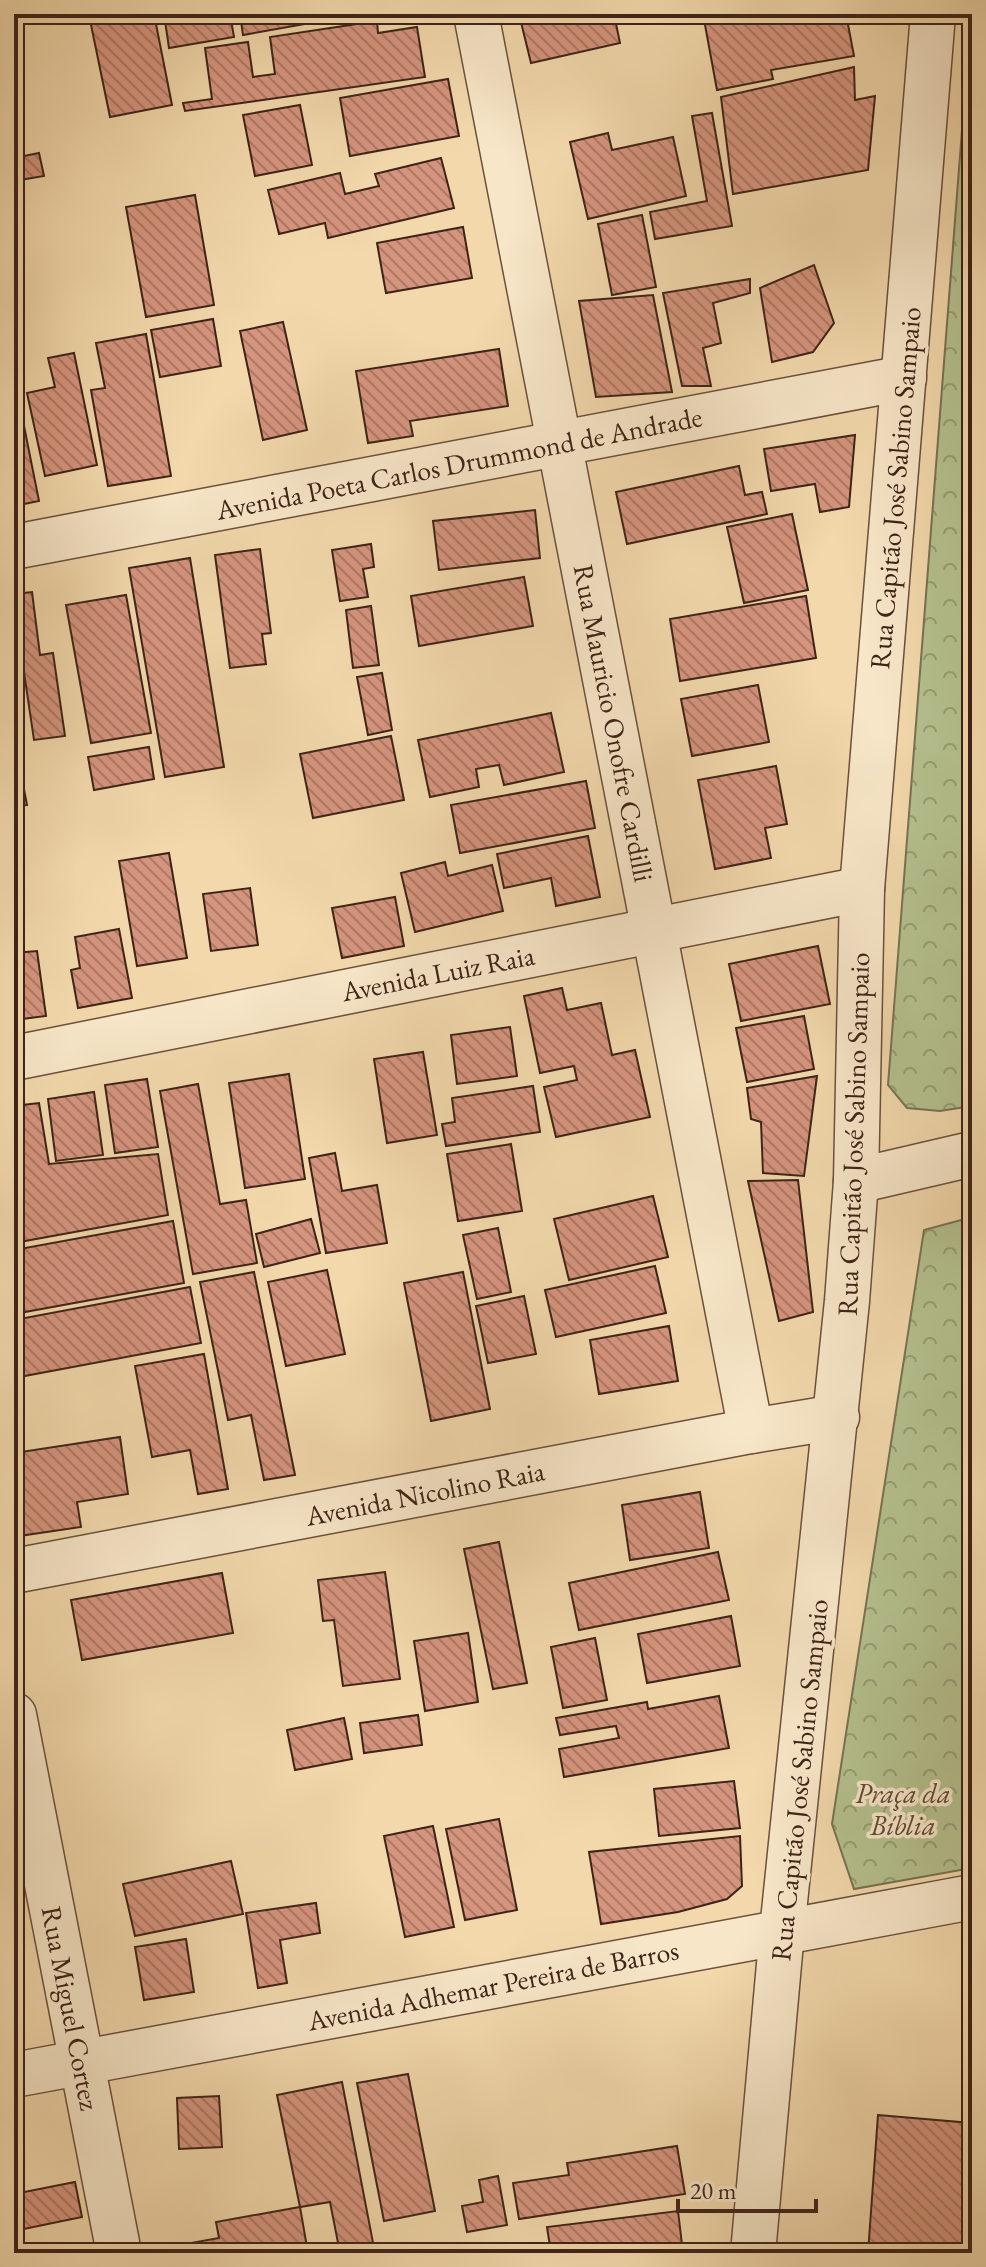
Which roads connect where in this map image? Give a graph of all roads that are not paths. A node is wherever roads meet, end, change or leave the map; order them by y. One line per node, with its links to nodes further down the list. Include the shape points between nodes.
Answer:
1 (476, 14): 4 (street, Rua Mauricio Onofre Cardilli)
2 (933, 14): 3 (street, Rua Capitão José Sabino Sampaio)
3 (904, 378): 4 (street, Avenida Poeta Carlos Drummond de Andrade); 6 (street, Rua Capitão José Sabino Sampaio)
4 (560, 444): 5 (street, Avenida Poeta Carlos Drummond de Andrade); 7 (street, Rua Mauricio Onofre Cardilli)
5 (14, 547)
6 (862, 889): 7 (street, Avenida Luiz Raia); 10 (street, Rua Capitão José Sabino Sampaio)
7 (654, 930): 8 (street, Avenida Luiz Raia); 12 (street, Rua Mauricio Onofre Cardilli)
8 (14, 1058)
9 (972, 1154): 10 (street)
10 (856, 1181): 11 (street, Rua Capitão José Sabino Sampaio)
11 (837, 1417): 12 (street, Avenida Nicolino Raia); 16 (street, Rua Capitão José Sabino Sampaio)
12 (751, 1431): 13 (street, Avenida Nicolino Raia)
13 (14, 1571)
14 (14, 1715): 17 (street, Rua Miguel Cortez)
15 (972, 1897): 16 (street, Avenida Adhemar Pereira de Barros)
16 (782, 1931): 17 (street, Avenida Adhemar Pereira de Barros); 20 (street, Rua Capitão José Sabino Sampaio)
17 (82, 2061): 18 (street, Avenida Adhemar Pereira de Barros); 19 (street, Rua Miguel Cortez)
18 (14, 2075)
19 (119, 2253)
20 (753, 2253)

